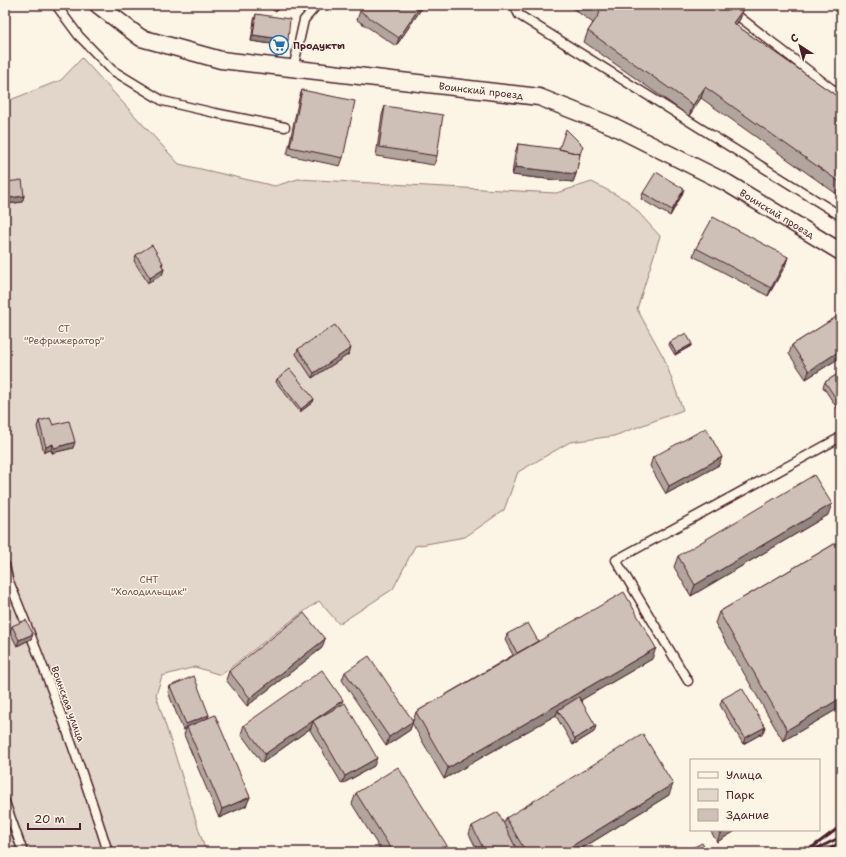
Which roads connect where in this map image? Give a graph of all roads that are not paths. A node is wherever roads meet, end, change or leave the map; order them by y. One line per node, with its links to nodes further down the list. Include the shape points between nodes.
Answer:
1 (56, 5): 8 (lane, via 79,36 112,70 163,101)
2 (98, 5): 6 (street, Воинский проезд, via 141,38 221,60)
3 (317, 5): 6 (lane, via 304,20)
4 (514, 5): 9 (lane, via 519,15)
5 (724, 5): 7 (lane)
6 (293, 68): 10 (street, Воинский проезд, via 539,97 613,126 720,179)
7 (841, 96)
8 (285, 127)
9 (841, 216)
10 (841, 252)
11 (841, 437): 13 (lane, via 616,560)
12 (5, 565): 16 (lane, Воинская улица, via 8,579 48,676)
13 (688, 681)
14 (5, 802): 15 (lane)
15 (24, 852)
16 (108, 852)

